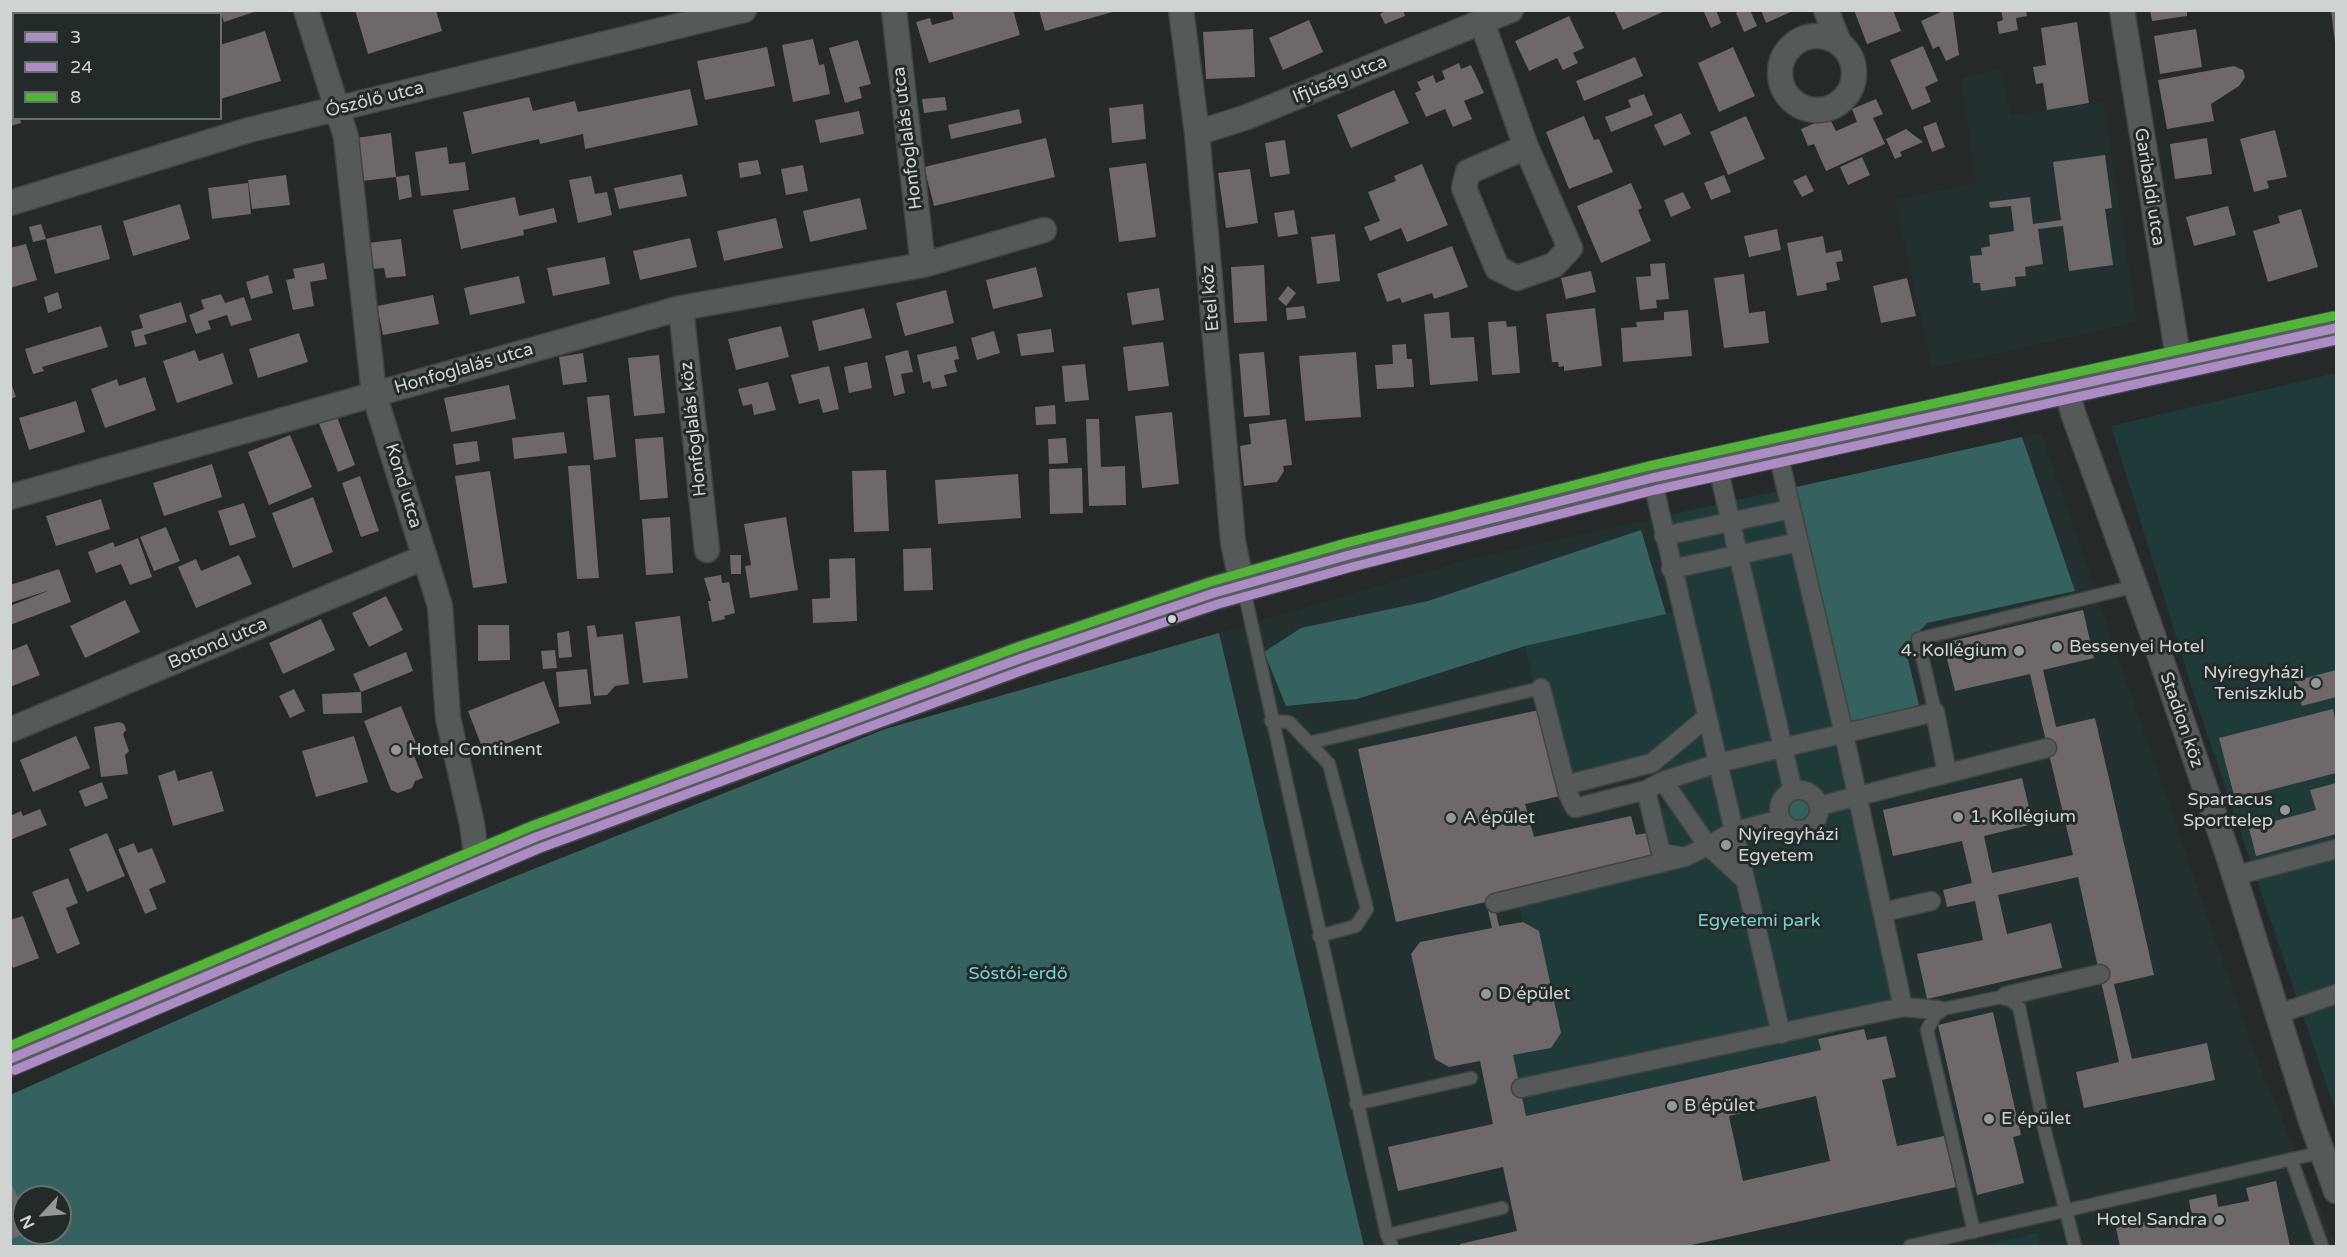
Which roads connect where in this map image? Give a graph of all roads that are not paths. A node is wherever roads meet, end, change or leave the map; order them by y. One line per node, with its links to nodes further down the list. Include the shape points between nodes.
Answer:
1 (306, 10): 10 (street, Kond utca)
2 (744, 10): 10 (street, Ószőlő utca)
3 (894, 10): 15 (street, Honfoglalás utca)
4 (1182, 10): 11 (street, Etel köz)
5 (1511, 10): 8 (street, Ifjúság utca)
6 (1826, 10): 9 (street)
7 (2122, 10): 18 (street, Garibaldi utca)
8 (1482, 22): 11 (street, Ifjúság utca, via 1247,117); 12 (street)
9 (1839, 44)
10 (336, 110): 13 (street, Ószőlő utca, via 249,130); 20 (street, Kond utca, via 346,137)
11 (1197, 133): 33 (street, Etel köz, via 1233,542)
12 (1526, 147): 12 (street, via 1570,248 1554,265 1517,278 1497,268 1464,188 1468,172)
13 (10, 203)
14 (1044, 230): 15 (street, Honfoglalás utca)
15 (923, 265): 16 (street, Honfoglalás utca)
16 (681, 308): 20 (street, Honfoglalás utca); 29 (street, Honfoglalás köz)
17 (2337, 328): 18 (main road)
18 (2179, 363): 19 (main road)
19 (2066, 386): 21 (main road); 34 (street, Stadion köz)
20 (374, 394): 24 (street, Honfoglalás utca); 31 (street, Kond utca)
21 (1716, 463): 23 (main road); 26 (street)
22 (1782, 470): 25 (street)
23 (1652, 478): 27 (street); 33 (main road)
24 (10, 497)
25 (1791, 509): 26 (street); 28 (street)
26 (1731, 522): 27 (street); 30 (street)
27 (1664, 536): 32 (street)
28 (1799, 542): 30 (street); 40 (street)
29 (707, 550)
30 (1738, 555): 32 (street); 42 (street)
31 (425, 557): 39 (street, Botond utca); 57 (street, Kond utca, via 440,606 448,718)
32 (1671, 569): 37 (street)
33 (1242, 585): 38 (lane); 57 (main road, via 1033,654)
34 (2136, 586): 36 (lane, via 1918,639); 58 (street, Stadion köz)
35 (1541, 688): 41 (lane); 47 (street)
36 (1935, 712): 40 (street); 46 (street)
37 (1707, 717): 44 (street); 45 (street)
38 (1271, 721): 41 (lane, via 1289,722); 63 (lane)
39 (10, 730)
40 (1844, 734): 42 (street); 50 (street)
41 (1309, 743): 63 (lane, via 1329,764 1367,909 1356,926)
42 (1784, 747): 45 (street); 49 (street)
43 (2047, 748): 46 (street)
44 (1649, 764): 47 (street); 48 (street)
45 (1718, 764): 48 (street); 53 (street)
46 (1947, 773): 50 (street)
47 (1566, 785): 48 (street, via 1575,808)
48 (1655, 786): 54 (street); 56 (street, via 1661,853)
49 (1793, 791): 51 (street, via 1807,791); 52 (street, via 1782,799)
50 (1857, 795): 51 (street); 62 (street)
51 (1819, 806): 52 (street, via 1814,824 1803,830 1790,828)
52 (1781, 819): 53 (street)
53 (1732, 832): 54 (street); 59 (street)
54 (1708, 846): 56 (street); 59 (street)
55 (2337, 849): 58 (street)
56 (1685, 857): 61 (street)
57 (477, 861): 71 (main road)
58 (2234, 876): 69 (street, Stadion köz)
59 (1743, 878): 70 (street)
60 (1931, 901): 62 (street)
61 (1495, 903)
62 (1884, 912): 67 (street)
63 (1318, 936): 74 (lane)
64 (2100, 974): 66 (street)
65 (2337, 994): 69 (street)
66 (2006, 996): 68 (lane); 79 (lane, via 2019,1007)
67 (1903, 1007): 68 (street); 70 (street)
68 (1938, 1010): 80 (lane, via 1927,1030)
69 (2278, 1014): 75 (street, Stadion köz)
70 (1781, 1034): 73 (street)
71 (10, 1059)
72 (1471, 1078): 74 (lane)
73 (1521, 1088)
74 (1356, 1104): 81 (lane)
75 (2323, 1152): 76 (lane); 77 (street, Stadion köz)
76 (2291, 1160): 79 (lane); 85 (lane)
77 (2337, 1191)
78 (1502, 1208): 81 (lane)
79 (2064, 1210): 80 (lane); 84 (lane)
80 (1974, 1232): 83 (lane)
81 (1387, 1234): 82 (lane)
82 (1392, 1246)
83 (1910, 1246)
84 (2075, 1246)
85 (2322, 1246)

